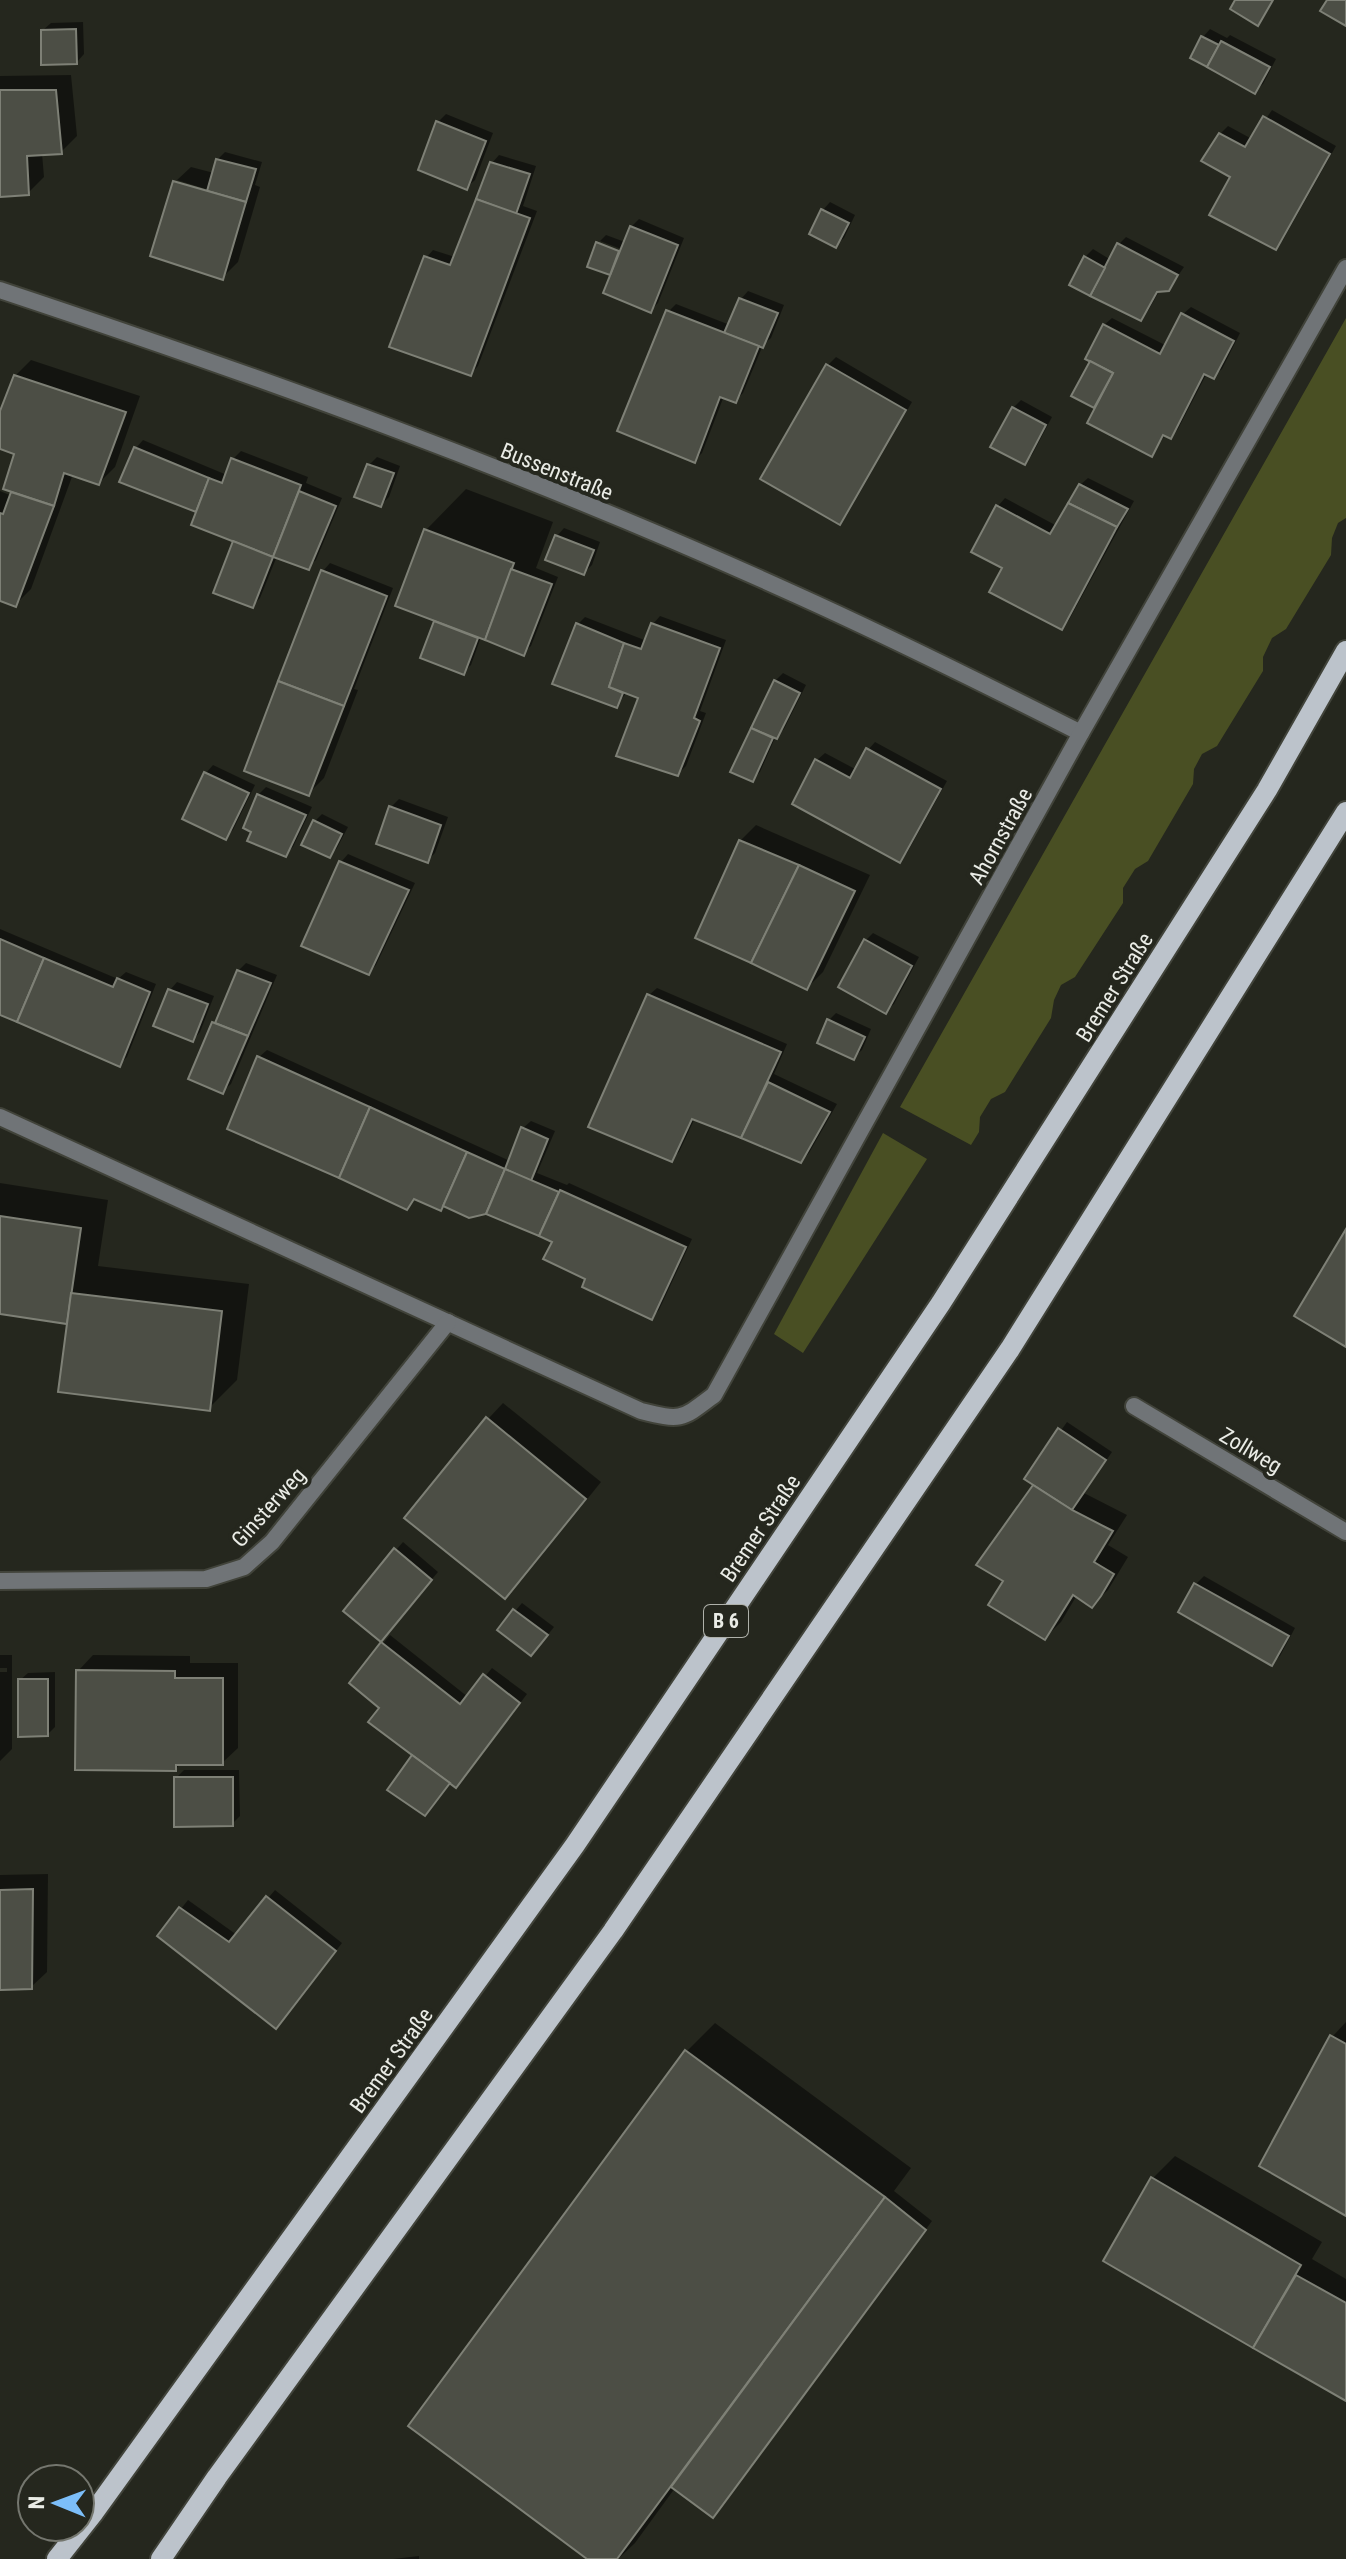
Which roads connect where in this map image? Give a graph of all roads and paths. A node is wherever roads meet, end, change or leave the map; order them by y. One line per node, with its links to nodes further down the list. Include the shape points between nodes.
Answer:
1 (1346, 268): 4 (street, Ahornstraße)
2 (0, 290): 4 (street, Bussenstraße, via 270,382 636,526 805,599)
3 (1346, 651): 11 (main road, Bremer Straße / B 6, via 1267,790 941,1303 575,1845)
4 (1081, 733): 7 (street, Ahornstraße, via 714,1395 685,1417 641,1411)
5 (1346, 812): 12 (main road, via 1010,1349 613,1931)
6 (0, 1117): 7 (street)
7 (448, 1322): 10 (street, Ginsterweg, via 272,1542 244,1567 206,1579)
8 (1134, 1406): 9 (street, Zollweg)
9 (1346, 1532)
10 (0, 1581)
11 (57, 2559)
12 (161, 2559)

